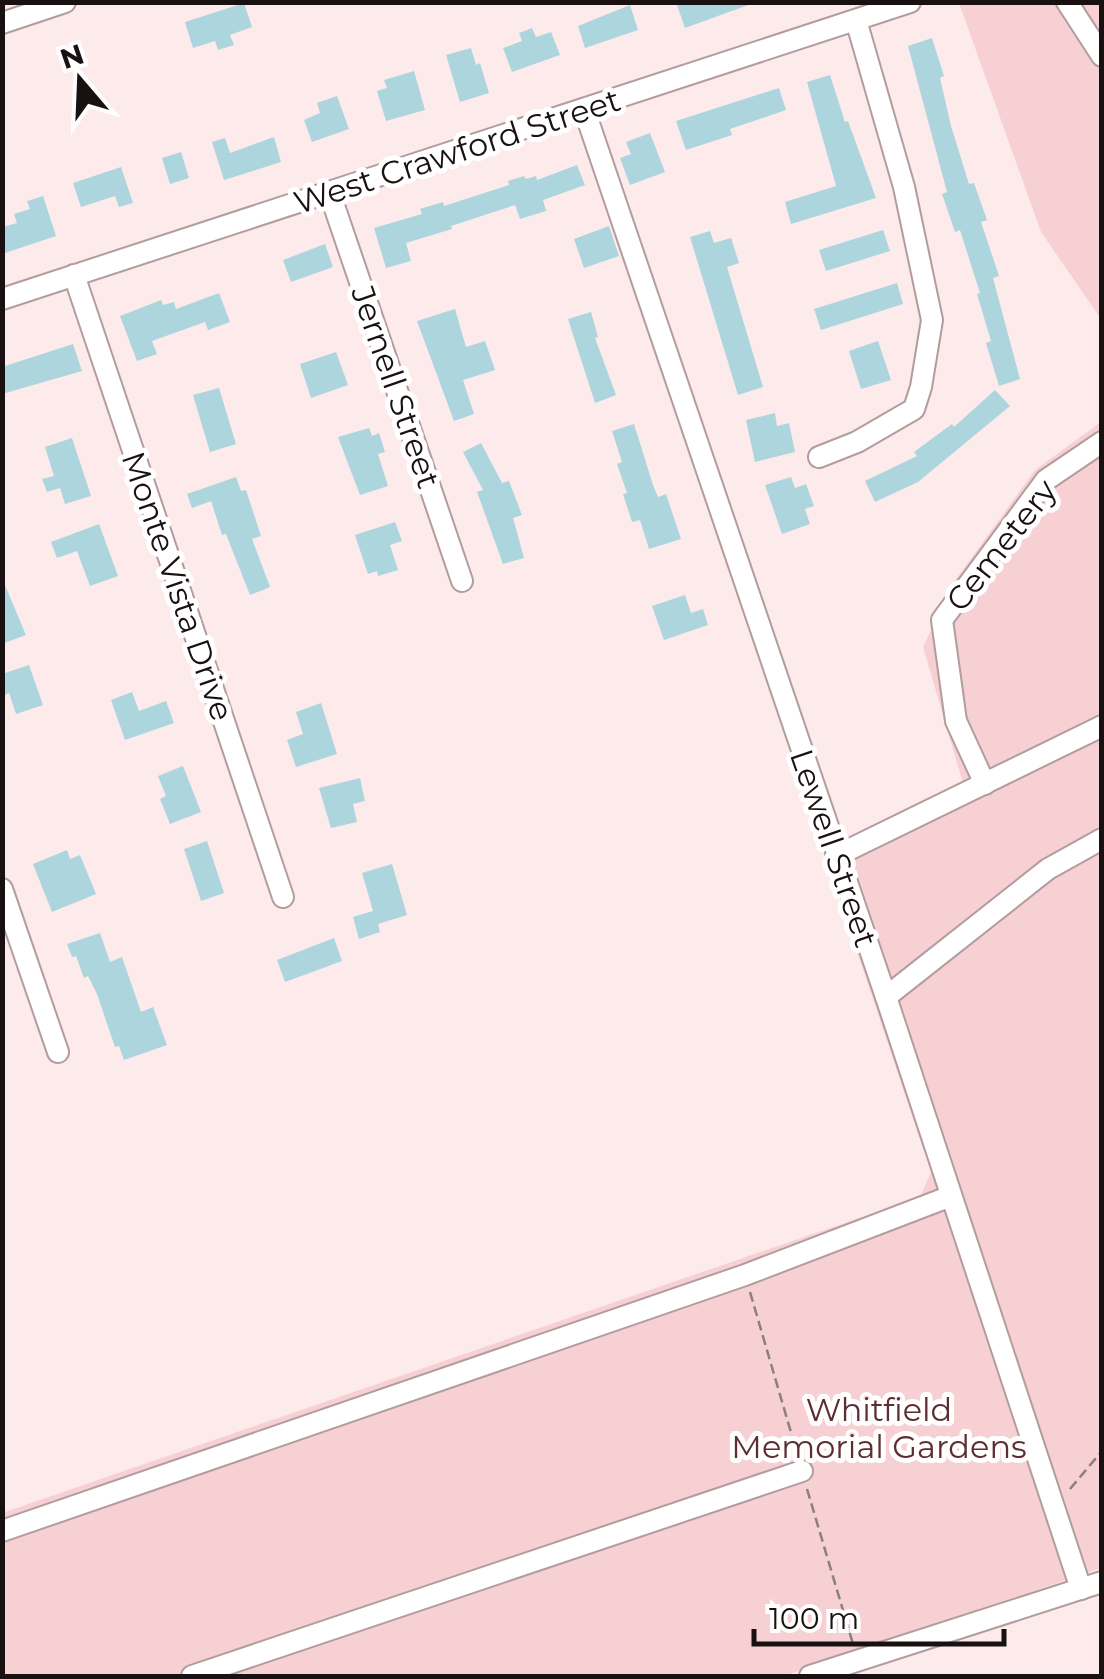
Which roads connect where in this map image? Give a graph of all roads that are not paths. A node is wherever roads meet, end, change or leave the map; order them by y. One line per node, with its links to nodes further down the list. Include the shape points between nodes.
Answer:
1 (910, 2): 4 (street, West Crawford Street)
2 (1067, 2): 6 (street)
3 (63, 3): 5 (street)
4 (856, 20): 7 (street, West Crawford Street); 12 (street, via 904,187 932,320 914,409)
5 (2, 23)
6 (1102, 56)
7 (584, 109): 8 (street, West Crawford Street); 17 (street, Lewell Street)
8 (330, 194): 9 (street, West Crawford Street); 13 (street, Jernell Street)
9 (74, 275): 10 (street, West Crawford Street); 19 (street, Monte Vista Drive)
10 (2, 299)
11 (1102, 442): 15 (street, Cemetery, via 1046,480 942,620 956,721)
12 (819, 457)
13 (462, 581)
14 (1102, 726): 15 (street)
15 (985, 784): 17 (street)
16 (1102, 839): 20 (street, via 1048,868)
17 (836, 856): 20 (street, Lewell Street)
18 (2, 889): 21 (street)
19 (283, 897)
20 (886, 997): 22 (street, Lewell Street)
21 (58, 1052)
22 (950, 1196): 24 (street, via 745,1275); 26 (street, Lewell Street)
23 (802, 1471): 27 (street)
24 (2, 1532)
25 (1102, 1582): 26 (street)
26 (1081, 1589): 28 (street)
27 (192, 1676)
28 (810, 1676)

